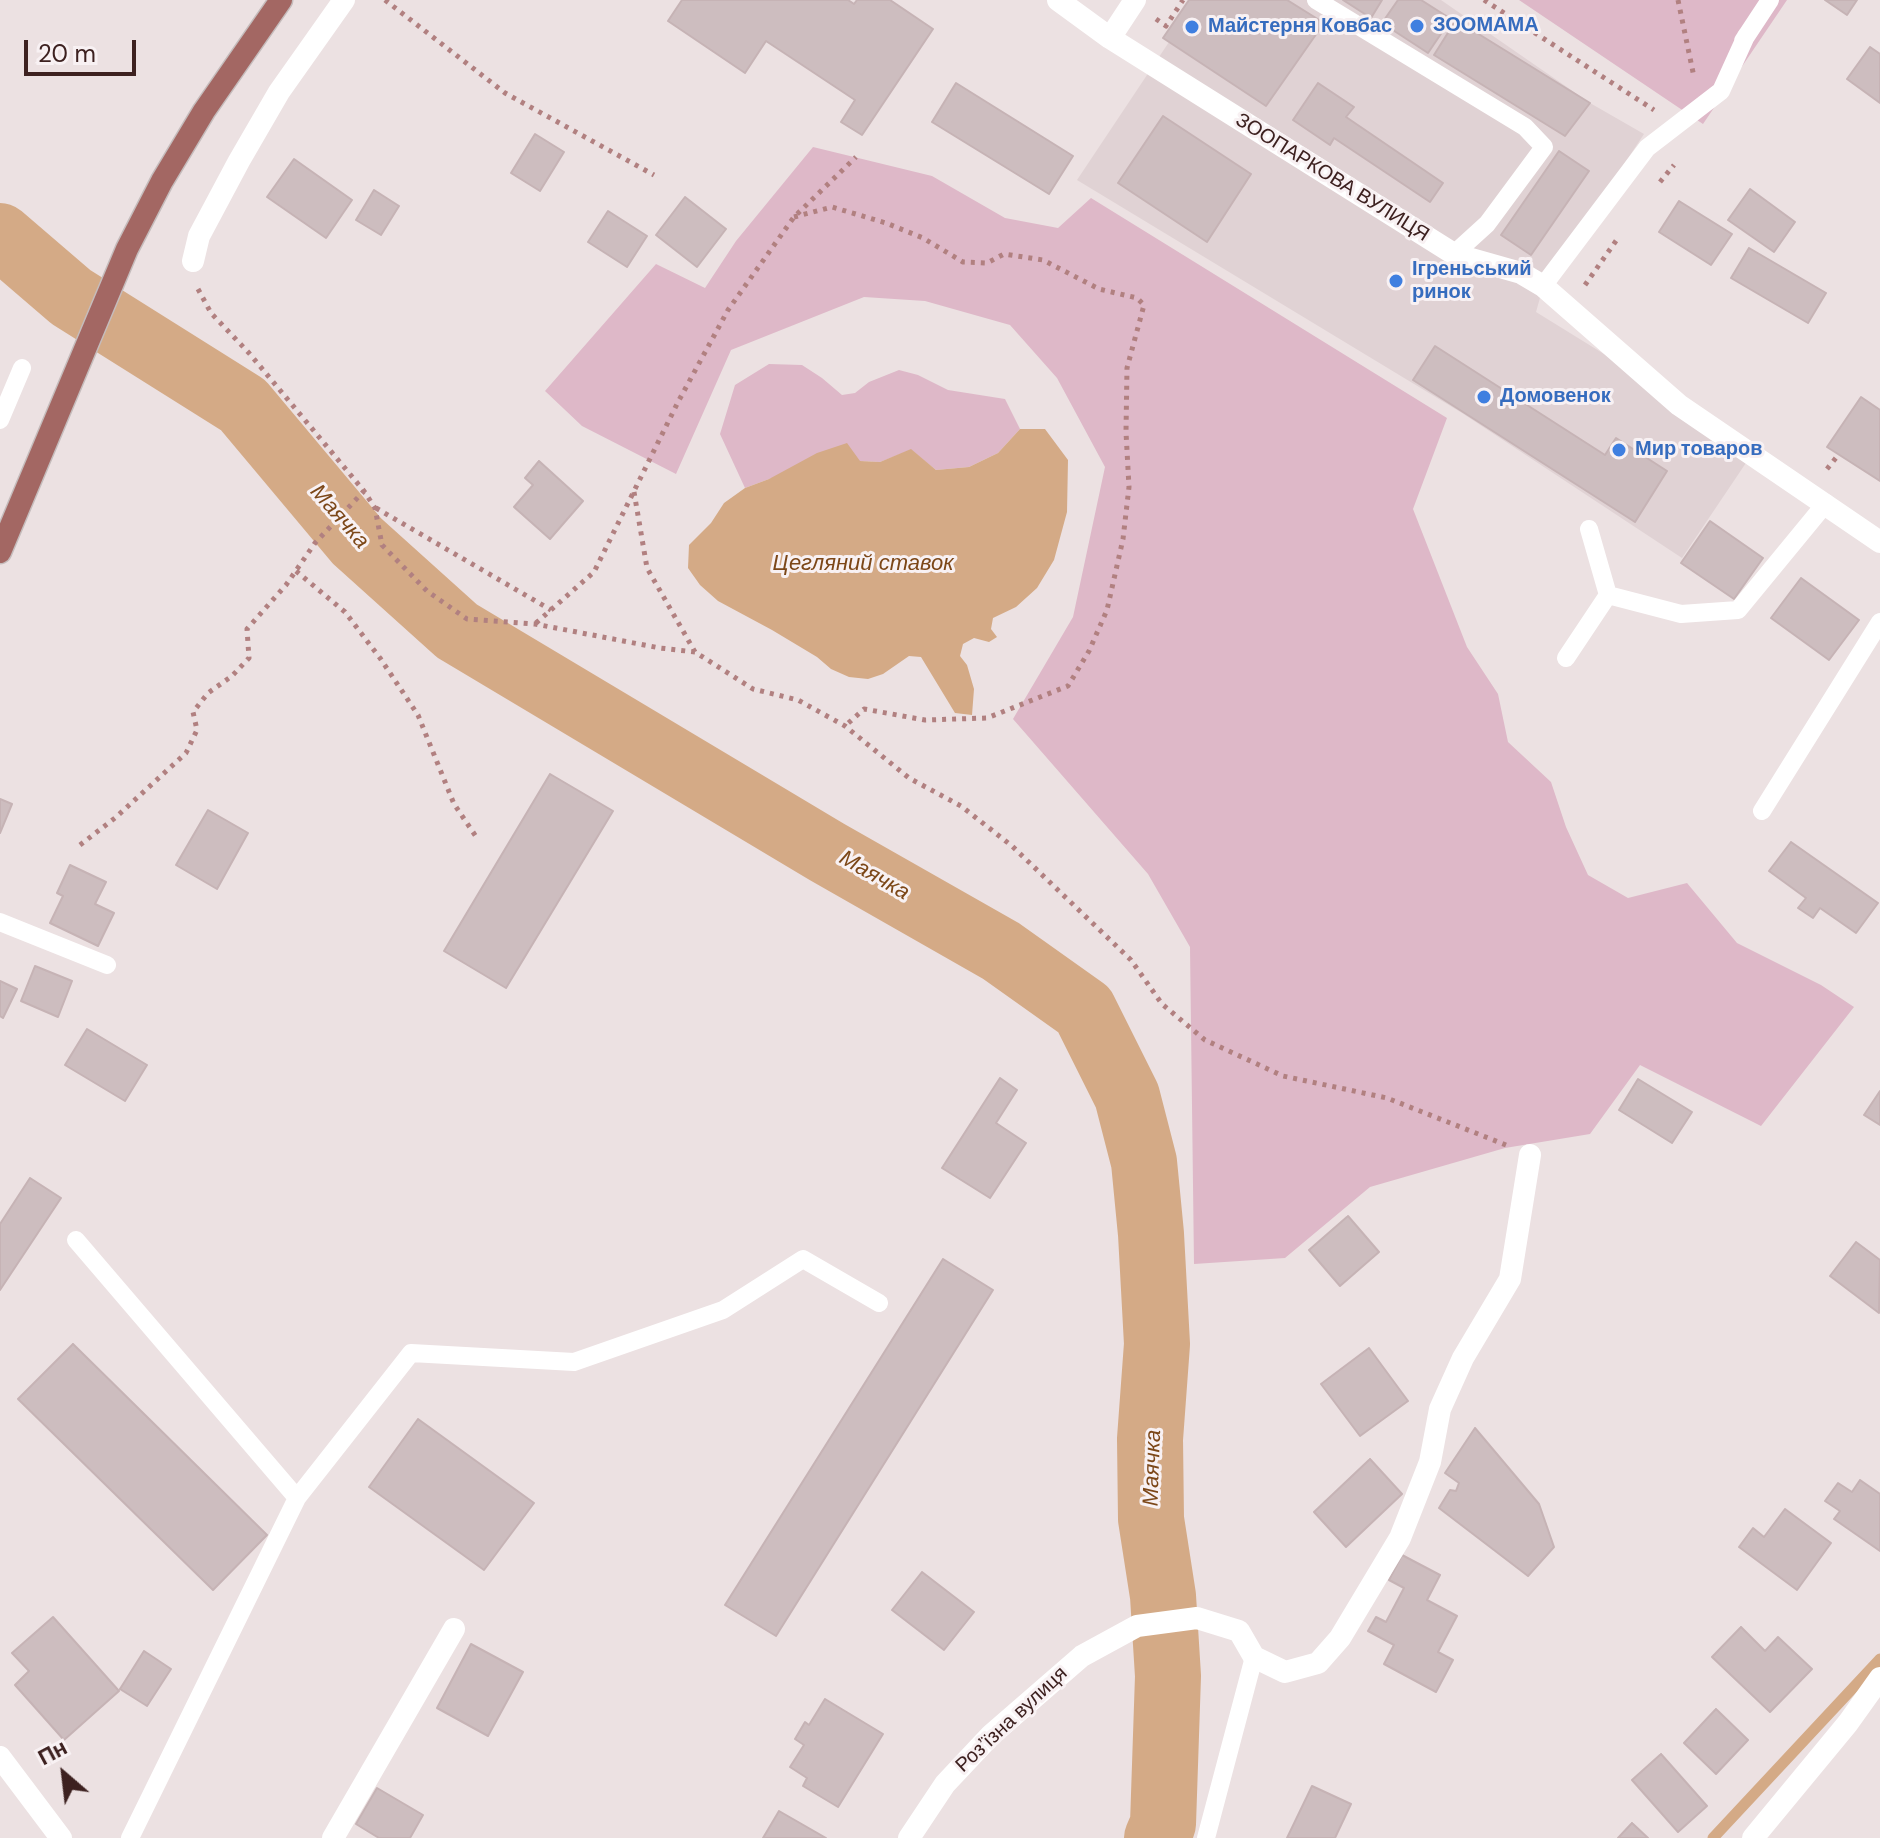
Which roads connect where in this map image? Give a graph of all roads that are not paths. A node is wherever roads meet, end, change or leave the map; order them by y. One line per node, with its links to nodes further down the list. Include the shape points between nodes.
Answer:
1 (281, 0): 16 (main road, via 204,111 127,249)
2 (344, 0): 9 (street, via 279,92 239,161 199,236)
3 (1058, 0): 7 (street, ЗООПАРКОВА ВУЛИЦЯ)
4 (1135, 0): 7 (street)
5 (1316, 0): 8 (lane, via 1525,127 1544,147 1487,224)
6 (1770, 0): 10 (lane, via 1721,91 1647,148)
7 (1110, 38): 8 (street, ЗООПАРКОВА ВУЛИЦЯ)
8 (1454, 254): 10 (street, ЗООПАРКОВА ВУЛИЦЯ, via 1521,273)
9 (193, 261)
10 (1543, 286): 13 (street, ЗООПАРКОВА ВУЛИЦЯ, via 1679,405)
11 (22, 368): 12 (lane)
12 (0, 420)
13 (1826, 503): 15 (street, ЗООПАРКОВА ВУЛИЦЯ); 17 (lane, via 1738,610 1681,614)
14 (1589, 529): 17 (lane)
15 (1880, 542)
16 (0, 552)
17 (1608, 595): 19 (lane)
18 (1880, 622): 20 (lane)
19 (1566, 658)
20 (1762, 811)
21 (0, 922): 22 (lane)
22 (107, 965)
23 (1530, 1155): 28 (street, via 1510,1279 1440,1409 1430,1462 1400,1538 1340,1638 1318,1663 1285,1672)
24 (76, 1240): 26 (lane)
25 (879, 1303): 26 (lane, via 803,1259 723,1310 574,1362 411,1353)
26 (297, 1498): 32 (lane)
27 (454, 1629): 33 (street)
28 (1254, 1657): 34 (street, Розʼїзна вулиця, via 1239,1631 1197,1618 1137,1626 1082,1656 991,1735 945,1784); 35 (lane)
29 (1880, 1678): 36 (street)
30 (0, 1757): 31 (street)
31 (61, 1838)
32 (130, 1838)
33 (333, 1838)
34 (909, 1838)
35 (1206, 1838)
36 (1753, 1838)

